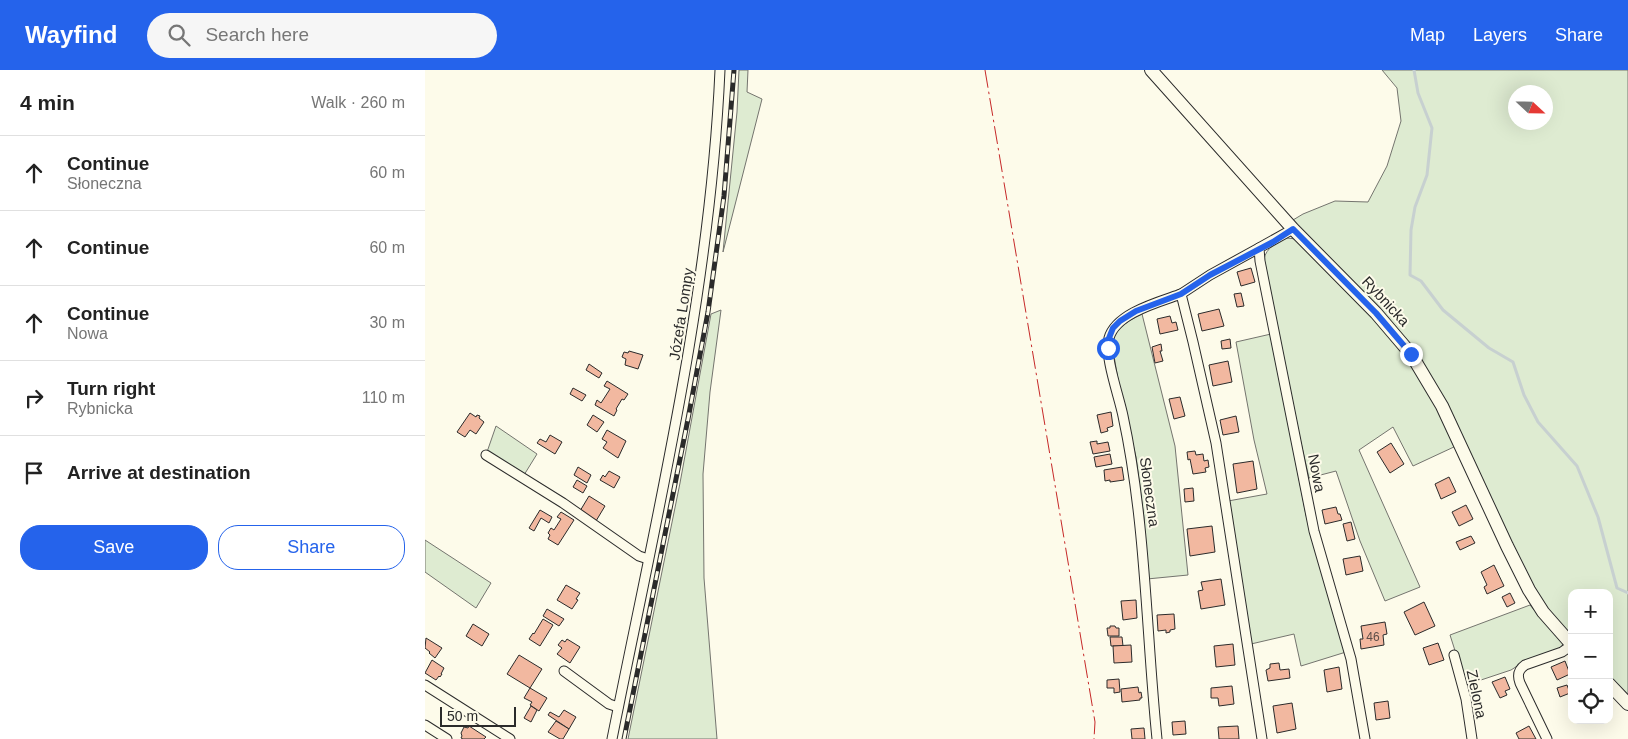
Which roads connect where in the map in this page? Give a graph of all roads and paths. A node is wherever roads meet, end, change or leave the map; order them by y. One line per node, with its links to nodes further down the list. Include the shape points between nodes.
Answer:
1 (720, 70): 7 (street, Józefa Lompy, via 718,128 702,272)
2 (1151, 70): 3 (street, Rybnicka)
3 (1293, 229): 4 (street); 8 (street, Rybnicka, via 1411,354 1442,406 1529,590)
4 (1259, 248): 5 (street, Słoneczna); 22 (street, Nowa, via 1314,531 1351,659)
5 (1181, 294): 20 (street, Słoneczna, via 1136,311 1113,328 1109,338 1109,360 1123,414 1141,527); 21 (street, via 1216,443)
6 (486, 455): 7 (street)
7 (648, 559): 15 (street, Józefa Lompy)
8 (1568, 640)
9 (1568, 648): 24 (street, Rybnicka, via 1525,665 1518,674)
10 (1454, 655): 23 (street, Zielona, via 1466,699)
11 (564, 671): 15 (street)
12 (425, 685): 18 (street)
13 (1613, 688): 14 (street)
14 (1628, 704)
15 (618, 707): 19 (street, Józefa Lompy)
16 (425, 725): 17 (street)
17 (447, 739)
18 (510, 739)
19 (612, 739)
20 (1157, 739)
21 (1263, 739)
22 (1365, 739)
23 (1472, 739)
24 (1547, 739)

